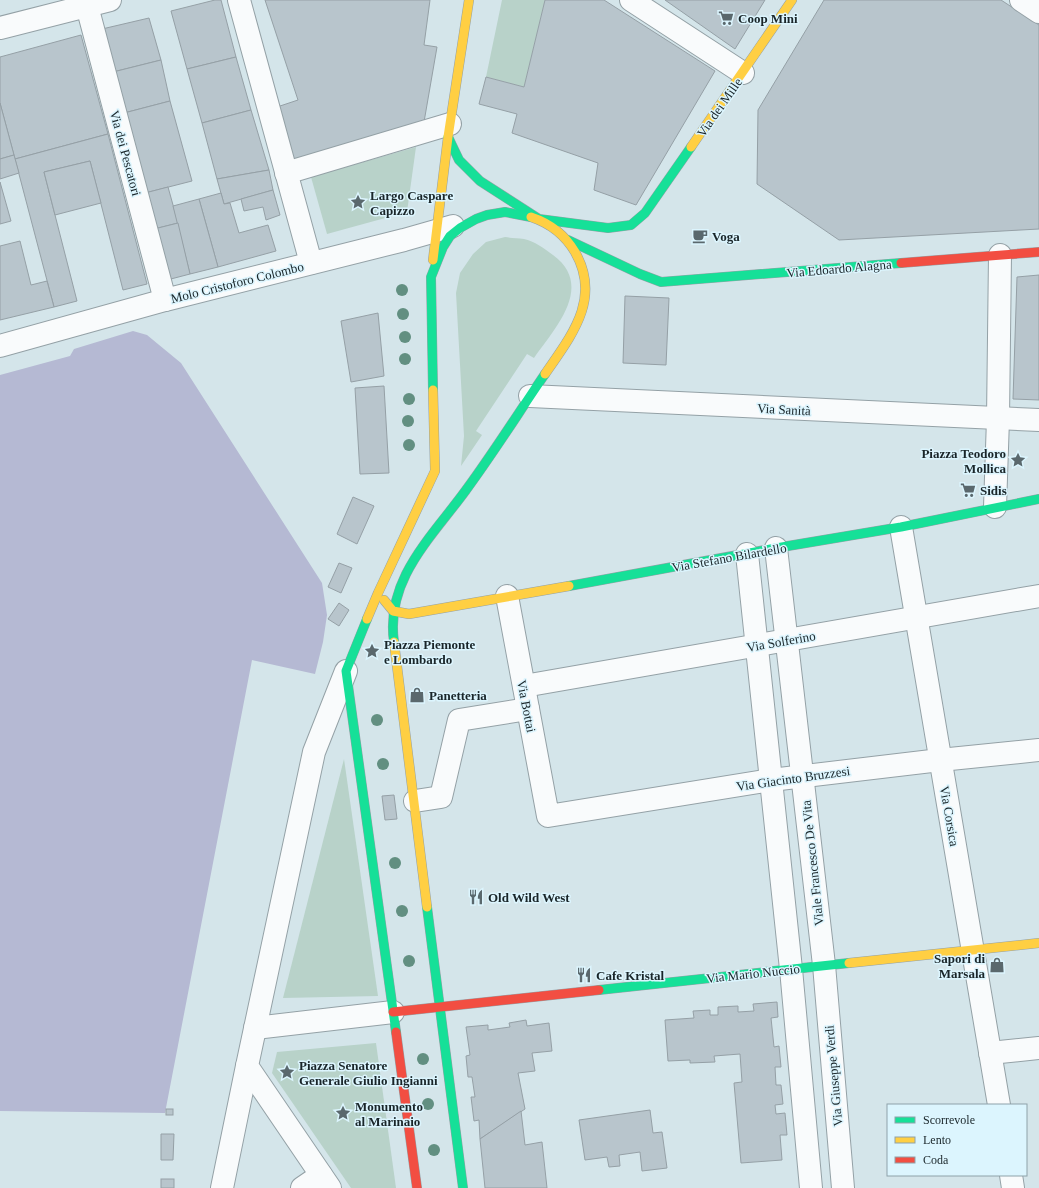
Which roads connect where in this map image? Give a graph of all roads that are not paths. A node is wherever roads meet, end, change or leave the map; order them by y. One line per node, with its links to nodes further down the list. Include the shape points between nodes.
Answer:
1 (110, 0): 7 (street)
2 (238, 0): 12 (street)
3 (469, 0): 11 (main road)
4 (631, 0): 10 (street)
5 (792, 0): 10 (main road, Via dei Mille)
6 (1021, 0): 8 (street)
7 (87, 6): 9 (street); 21 (street, Via dei Pescatori)
8 (1039, 12)
9 (0, 28)
10 (743, 73): 14 (main road, Via dei Mille, via 645,212 631,225 608,228)
11 (449, 130): 12 (street); 14 (main road, via 459,160 480,181); 15 (main road)
12 (286, 173): 19 (street)
13 (475, 219): 14 (main road, via 500,212 525,213); 15 (street, Molo Cristoforo Colombo); 20 (main road, via 450,238 439,253)
14 (539, 219): 16 (main road, via 548,223)
15 (436, 232): 19 (street, Molo Cristoforo Colombo); 20 (main road)
16 (568, 240): 18 (main road, Via Edoardo Alagna, via 661,282); 23 (main road, via 581,262 586,288 582,314 570,337)
17 (1039, 252): 18 (main road, Via Edoardo Alagna)
18 (1000, 255): 24 (street)
19 (311, 263): 21 (street, Molo Cristoforo Colombo)
20 (431, 277): 31 (main road, via 435,471)
21 (165, 300): 22 (street, Molo Cristoforo Colombo)
22 (0, 346)
23 (530, 396): 24 (street, Via Sanità); 34 (main road, via 466,490 423,544 398,588)
24 (998, 419): 25 (street, Via Sanità); 27 (street)
25 (1039, 420)
26 (1039, 499): 27 (main road, Via Stefano Bilardello)
27 (995, 507): 28 (main road, Via Stefano Bilardello)
28 (900, 527): 29 (main road, Via Stefano Bilardello); 35 (street, Via Corsica)
29 (776, 548): 30 (main road, Via Stefano Bilardello); 36 (street, Viale Francesco De Vita)
30 (747, 554): 32 (main road, Via Stefano Bilardello); 37 (street)
31 (378, 593): 34 (main road); 38 (main road)
32 (507, 596): 34 (main road, Via Stefano Bilardello, via 409,614); 39 (street, Via Bottai)
33 (1039, 596): 35 (street, Via Solferino)
34 (393, 611): 45 (main road, via 393,637)
35 (916, 617): 36 (street, Via Solferino); 42 (street, Via Corsica)
36 (786, 640): 37 (street, Via Solferino); 43 (street, Viale Francesco De Vita)
37 (757, 645): 39 (street, Via Solferino); 44 (street)
38 (346, 671): 52 (main road); 53 (street, via 314,752)
39 (524, 686): 40 (street, Via Bottai)
40 (528, 709): 45 (street, via 459,720 441,797); 46 (street, Via Bottai)
41 (1039, 750): 42 (street, Via Giacinto Bruzzesi)
42 (940, 760): 43 (street, Via Giacinto Bruzzesi); 48 (street, Via Corsica)
43 (802, 776): 44 (street, Via Giacinto Bruzzesi); 49 (street, Viale Francesco De Vita)
44 (771, 780): 46 (street, Via Giacinto Bruzzesi); 50 (street)
45 (415, 801): 51 (main road)
46 (548, 816)
47 (1039, 943): 48 (main road, Via Mario Nuccio)
48 (972, 950): 49 (main road, Via Mario Nuccio); 55 (street, Via Corsica)
49 (824, 965): 50 (main road, Via Mario Nuccio); 65 (street, Via Giuseppe Verdi)
50 (791, 969): 51 (main road, Via Mario Nuccio); 64 (street)
51 (439, 1007): 52 (main road, Via Mario Nuccio); 63 (main road)
52 (393, 1012): 53 (street); 62 (main road)
53 (255, 1028): 56 (street)
54 (1039, 1048): 55 (street)
55 (990, 1053): 57 (street, Via Corsica)
56 (247, 1066): 59 (street); 60 (street)
57 (999, 1104)
58 (1011, 1176): 66 (street)
59 (326, 1182): 61 (street)
60 (222, 1188)
61 (302, 1188)
62 (417, 1188)
63 (463, 1188)
64 (811, 1188)
65 (843, 1188)
66 (1013, 1188)

